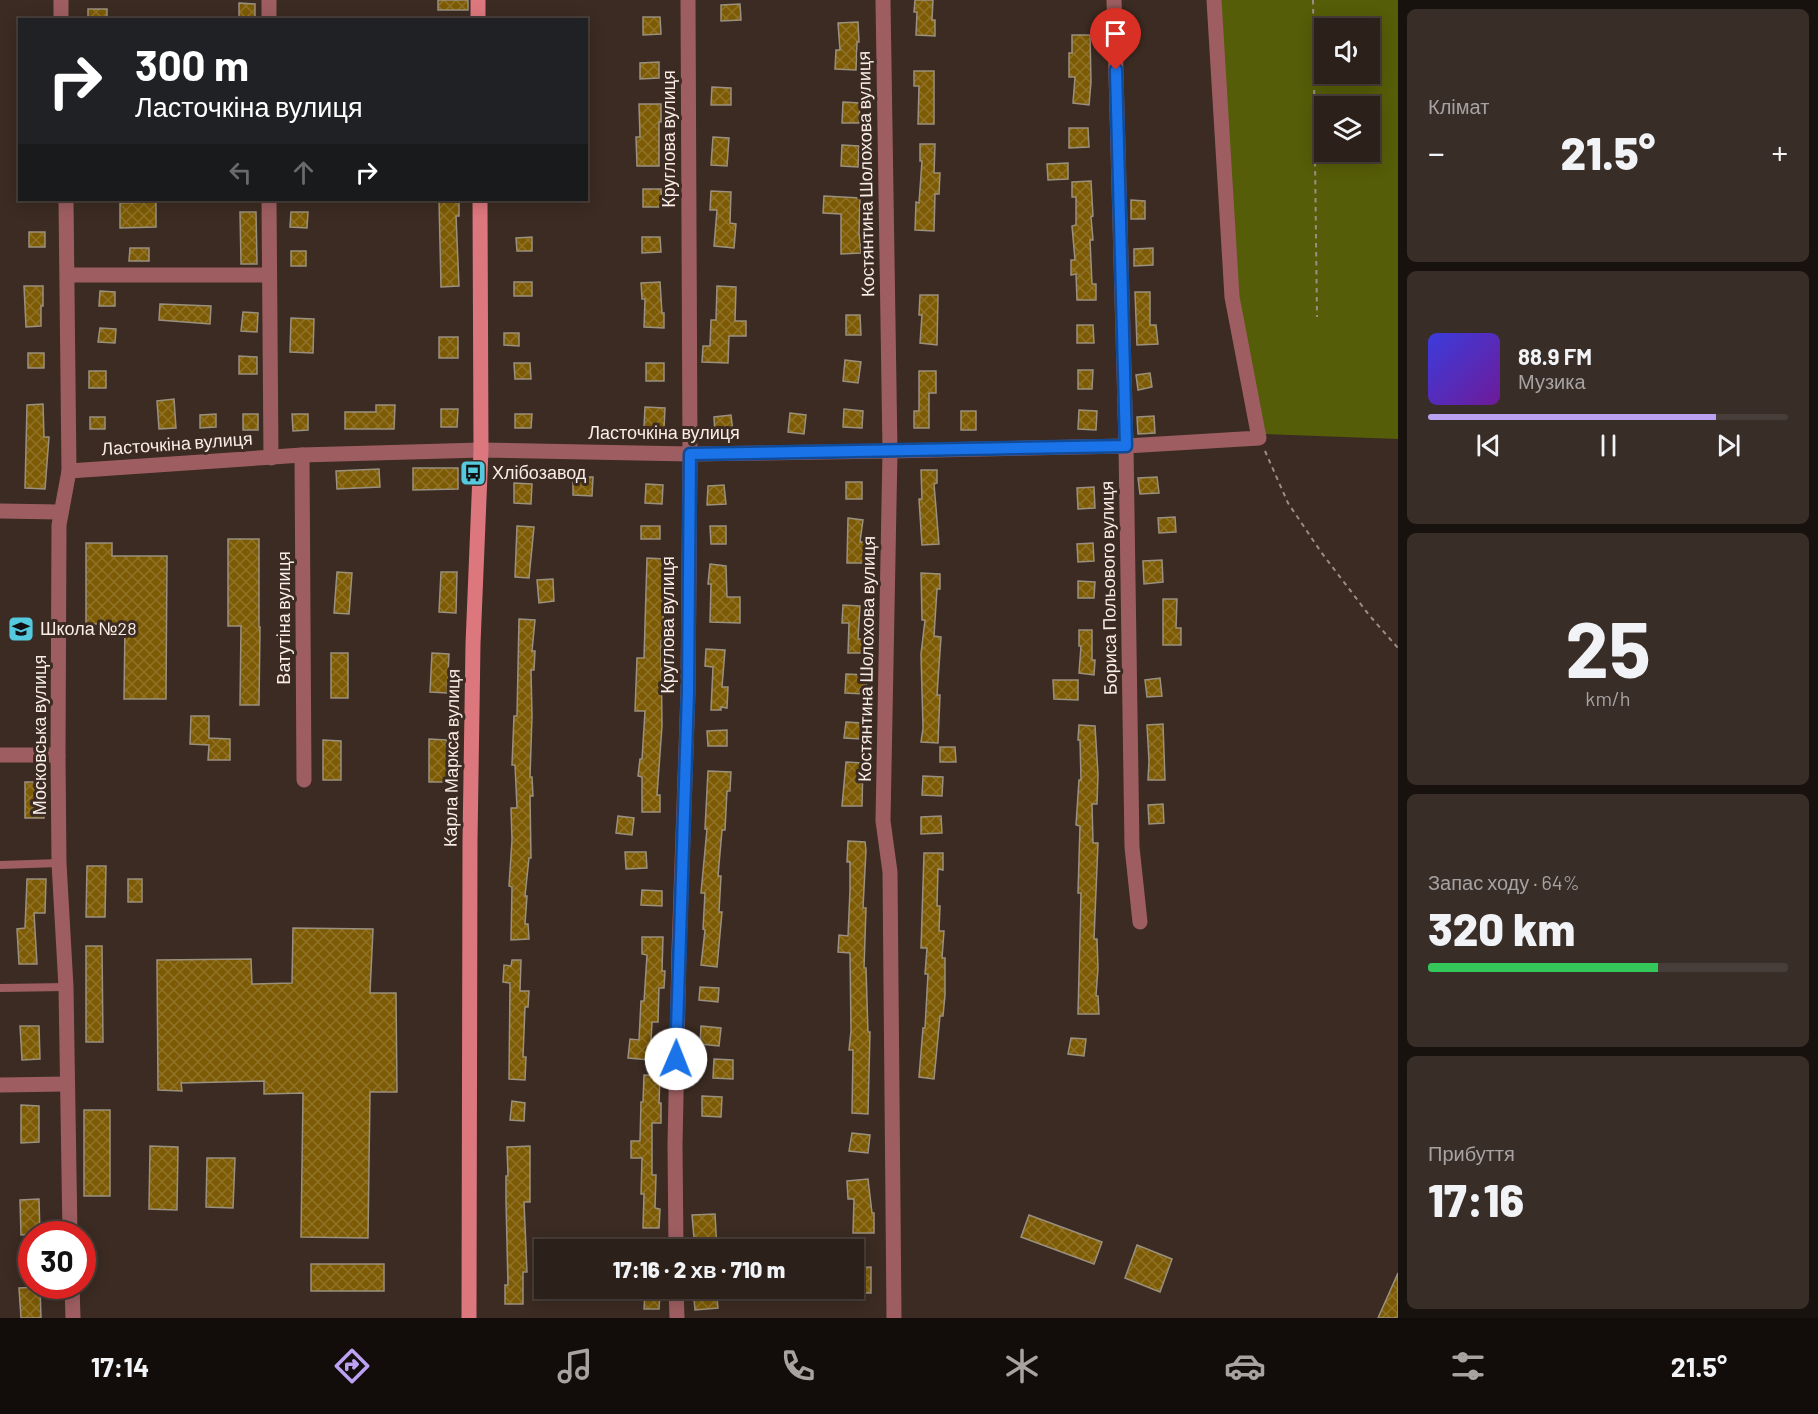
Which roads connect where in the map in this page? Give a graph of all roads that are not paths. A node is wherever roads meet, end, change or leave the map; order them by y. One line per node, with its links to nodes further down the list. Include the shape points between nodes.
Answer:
1 (61, 0): 8 (street)
2 (269, 0): 9 (street)
3 (478, 0): 10 (street)
4 (688, 0): 19 (street, Круглова вулиця)
5 (883, 0): 18 (street, Костянтина Шолохова вулиця)
6 (1114, 0): 16 (street, Бориса Польового вулиця)
7 (1214, 0): 16 (street, Ласточкіна вулиця, via 1232,297 1259,438)
8 (61, 18)
9 (269, 18)
10 (478, 18)
11 (66, 201): 14 (street, Московська вулиця)
12 (269, 201): 15 (street)
13 (480, 201): 17 (street, Карла Маркса вулиця)
14 (68, 275): 15 (street); 22 (street, Московська вулиця)
15 (268, 275): 21 (street)
16 (1126, 446): 18 (street, Ласточкіна вулиця); 30 (street, Бориса Польового вулиця, via 1132,847)
17 (481, 450): 19 (street, Ласточкіна вулиця); 20 (street, Ласточкіна вулиця); 40 (street, Карла Маркса вулиця, via 470,818)
18 (890, 451): 19 (street, Ласточкіна вулиця); 42 (street, Костянтина Шолохова вулиця, via 883,821 890,872)
19 (690, 454): 36 (street, Круглова вулиця, via 688,692 678,951)
20 (302, 455): 21 (street, Ласточкіна вулиця); 27 (street, Ватутіна вулиця)
21 (271, 458): 22 (street, Ласточкіна вулиця)
22 (69, 471): 24 (street, Московська вулиця)
23 (0, 511): 24 (street)
24 (60, 512): 26 (street, Московська вулиця)
25 (0, 755): 26 (street)
26 (58, 755): 28 (street, Московська вулиця)
27 (304, 780)
28 (59, 864): 29 (lane); 31 (street, Московська вулиця)
29 (0, 866)
30 (1140, 922)
31 (66, 987): 32 (lane); 33 (street, Московська вулиця)
32 (0, 988)
33 (66, 1084): 34 (street); 35 (street, Московська вулиця)
34 (0, 1085)
35 (70, 1221)
36 (676, 1239)
37 (72, 1299): 39 (street)
38 (676, 1299): 41 (street)
39 (73, 1318)
40 (469, 1318)
41 (676, 1318)
42 (894, 1318)

